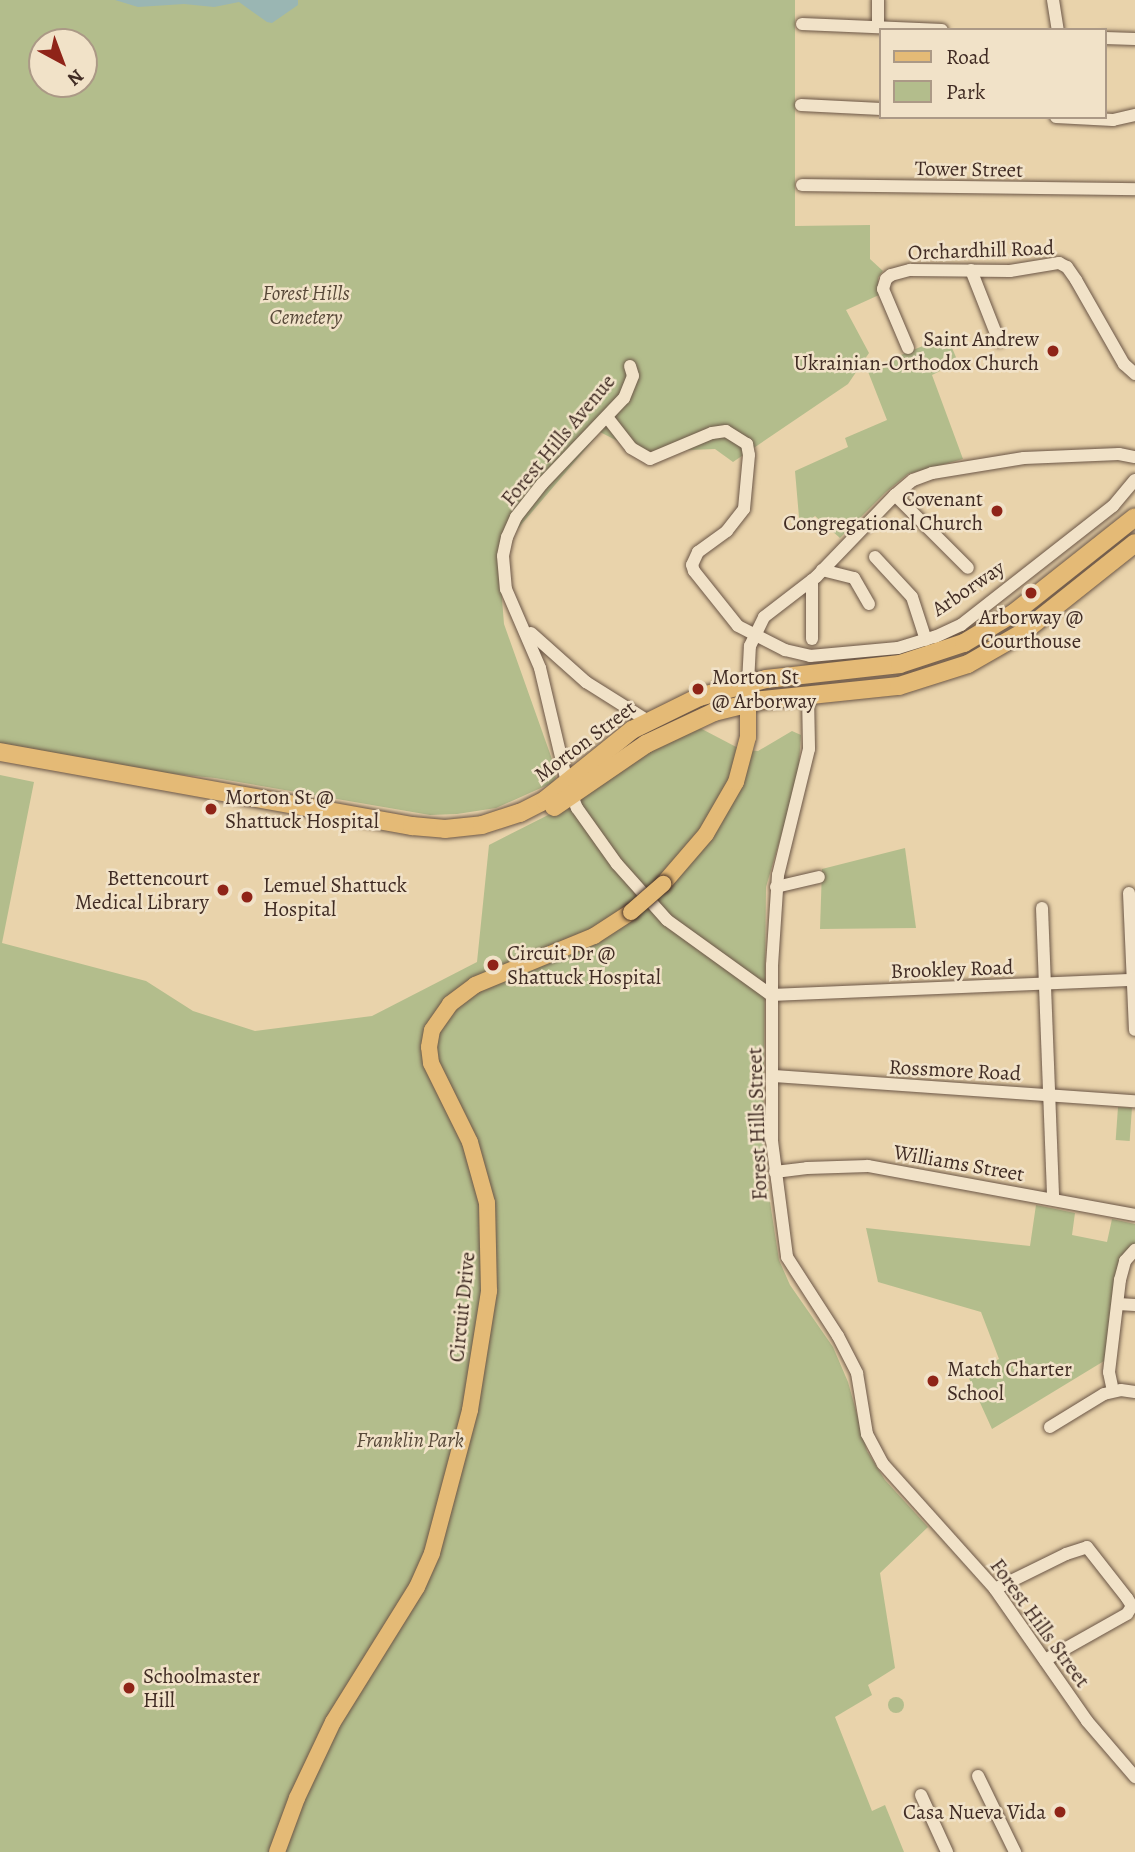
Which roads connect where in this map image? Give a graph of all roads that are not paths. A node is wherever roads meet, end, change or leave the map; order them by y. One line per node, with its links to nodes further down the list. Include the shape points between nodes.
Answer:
1 (878, 0): 4 (street)
2 (1053, 0): 6 (street)
3 (802, 24): 4 (street)
4 (878, 27): 5 (street)
5 (899, 28)
6 (1058, 28)
7 (1107, 38): 8 (street)
8 (1135, 39)
9 (801, 105): 10 (street)
10 (880, 109)
11 (1135, 115): 12 (street)
12 (1094, 119)
13 (802, 185): 14 (street, Tower Street)
14 (1135, 189)
15 (971, 270): 16 (street); 17 (street, Orchardhill Road, via 910,270 886,279 883,289); 19 (street, Orchardhill Road, via 1010,271 1059,263 1067,267 1124,364)
16 (999, 341)
17 (908, 348)
18 (630, 366): 20 (street, Forest Hills Avenue, via 632,384)
19 (1135, 374)
20 (607, 417): 33 (street, Forest Hills Avenue, via 542,484 516,517 507,537 503,556 506,589); 34 (street, Arborway, via 631,448 650,459 712,433 726,431 747,444 744,509 727,531 698,552 692,565 733,621)
21 (1135, 457): 23 (street, via 1024,458 977,464 926,475)
22 (1135, 480): 36 (street, Arborway, via 1120,500 984,608 961,625)
23 (895, 495): 28 (street); 29 (street)
24 (1135, 517): 26 (highway, Arborway)
25 (1135, 543): 30 (highway)
26 (1099, 546): 30 (highway, via 1095,559); 37 (highway, Arborway, via 1006,619 950,649 884,667)
27 (875, 557): 36 (street, via 912,597)
28 (968, 568)
29 (822, 570): 31 (street); 32 (street, via 854,578)
30 (1100, 571): 38 (highway, via 1017,636 955,670 899,686)
31 (812, 580): 34 (street, via 764,617); 35 (street)
32 (869, 604)
33 (521, 619): 40 (street, Forest Hills Avenue, via 576,675); 43 (street, Forest Hills Avenue, via 542,675)
34 (753, 635): 36 (street, Arborway, via 785,650 820,656 890,650); 37 (street)
35 (812, 639)
36 (926, 640)
37 (748, 682): 39 (main road, Circuit Drive); 40 (highway, Morton Street, via 693,699)
38 (808, 695): 39 (highway); 45 (street, Forest Hills Street, via 809,749)
39 (748, 702): 43 (highway, Morton Street, via 663,734); 69 (main road, Circuit Drive, bridge, via 747,745 736,782 706,834 663,884 594,936 475,985 450,1004 432,1030 431,1063 470,1142 488,1210 489,1291 470,1410 425,1567 334,1722 297,1798)
40 (648, 721): 43 (highway, Morton Street, via 613,744)
41 (0, 752): 43 (highway, Morton Street, via 438,829 513,816)
42 (0, 763): 43 (highway, Morton Street, via 436,840 504,830 537,817)
43 (569, 789): 50 (street, via 612,858 667,920)
44 (819, 877): 45 (street)
45 (776, 887): 50 (street, Forest Hills Street)
46 (1129, 893): 48 (street)
47 (1042, 908): 49 (street)
48 (1134, 980): 49 (street, Brookley Road); 51 (street)
49 (1046, 984): 50 (street, Brookley Road); 53 (street)
50 (771, 995): 52 (street, Forest Hills Street)
51 (1135, 1031)
52 (773, 1076): 53 (street, Rossmore Road); 55 (street, Forest Hills Street)
53 (1049, 1095): 54 (street, Rossmore Road); 56 (street)
54 (1135, 1101)
55 (775, 1172): 56 (street, Williams Street, via 868,1166); 64 (street, Forest Hills Street, via 787,1258 857,1373 872,1447 903,1490)
56 (1053, 1199): 57 (street, Williams Street)
57 (1135, 1215)
58 (1135, 1250): 59 (street, via 1123,1268)
59 (1118, 1304): 60 (street); 61 (street, via 1109,1372)
60 (1135, 1305)
61 (1113, 1391): 62 (street); 63 (street)
62 (1135, 1392)
63 (1050, 1427)
64 (995, 1589): 65 (street, Forest Hills Street); 65 (street, via 1087,1547 1127,1598 1132,1606 1127,1614)
65 (1045, 1660): 67 (street, Forest Hills Street, via 1087,1721)
66 (978, 1776): 71 (street)
67 (1135, 1777)
68 (921, 1795): 70 (street)
69 (278, 1852)
70 (947, 1852)
71 (1015, 1852)

